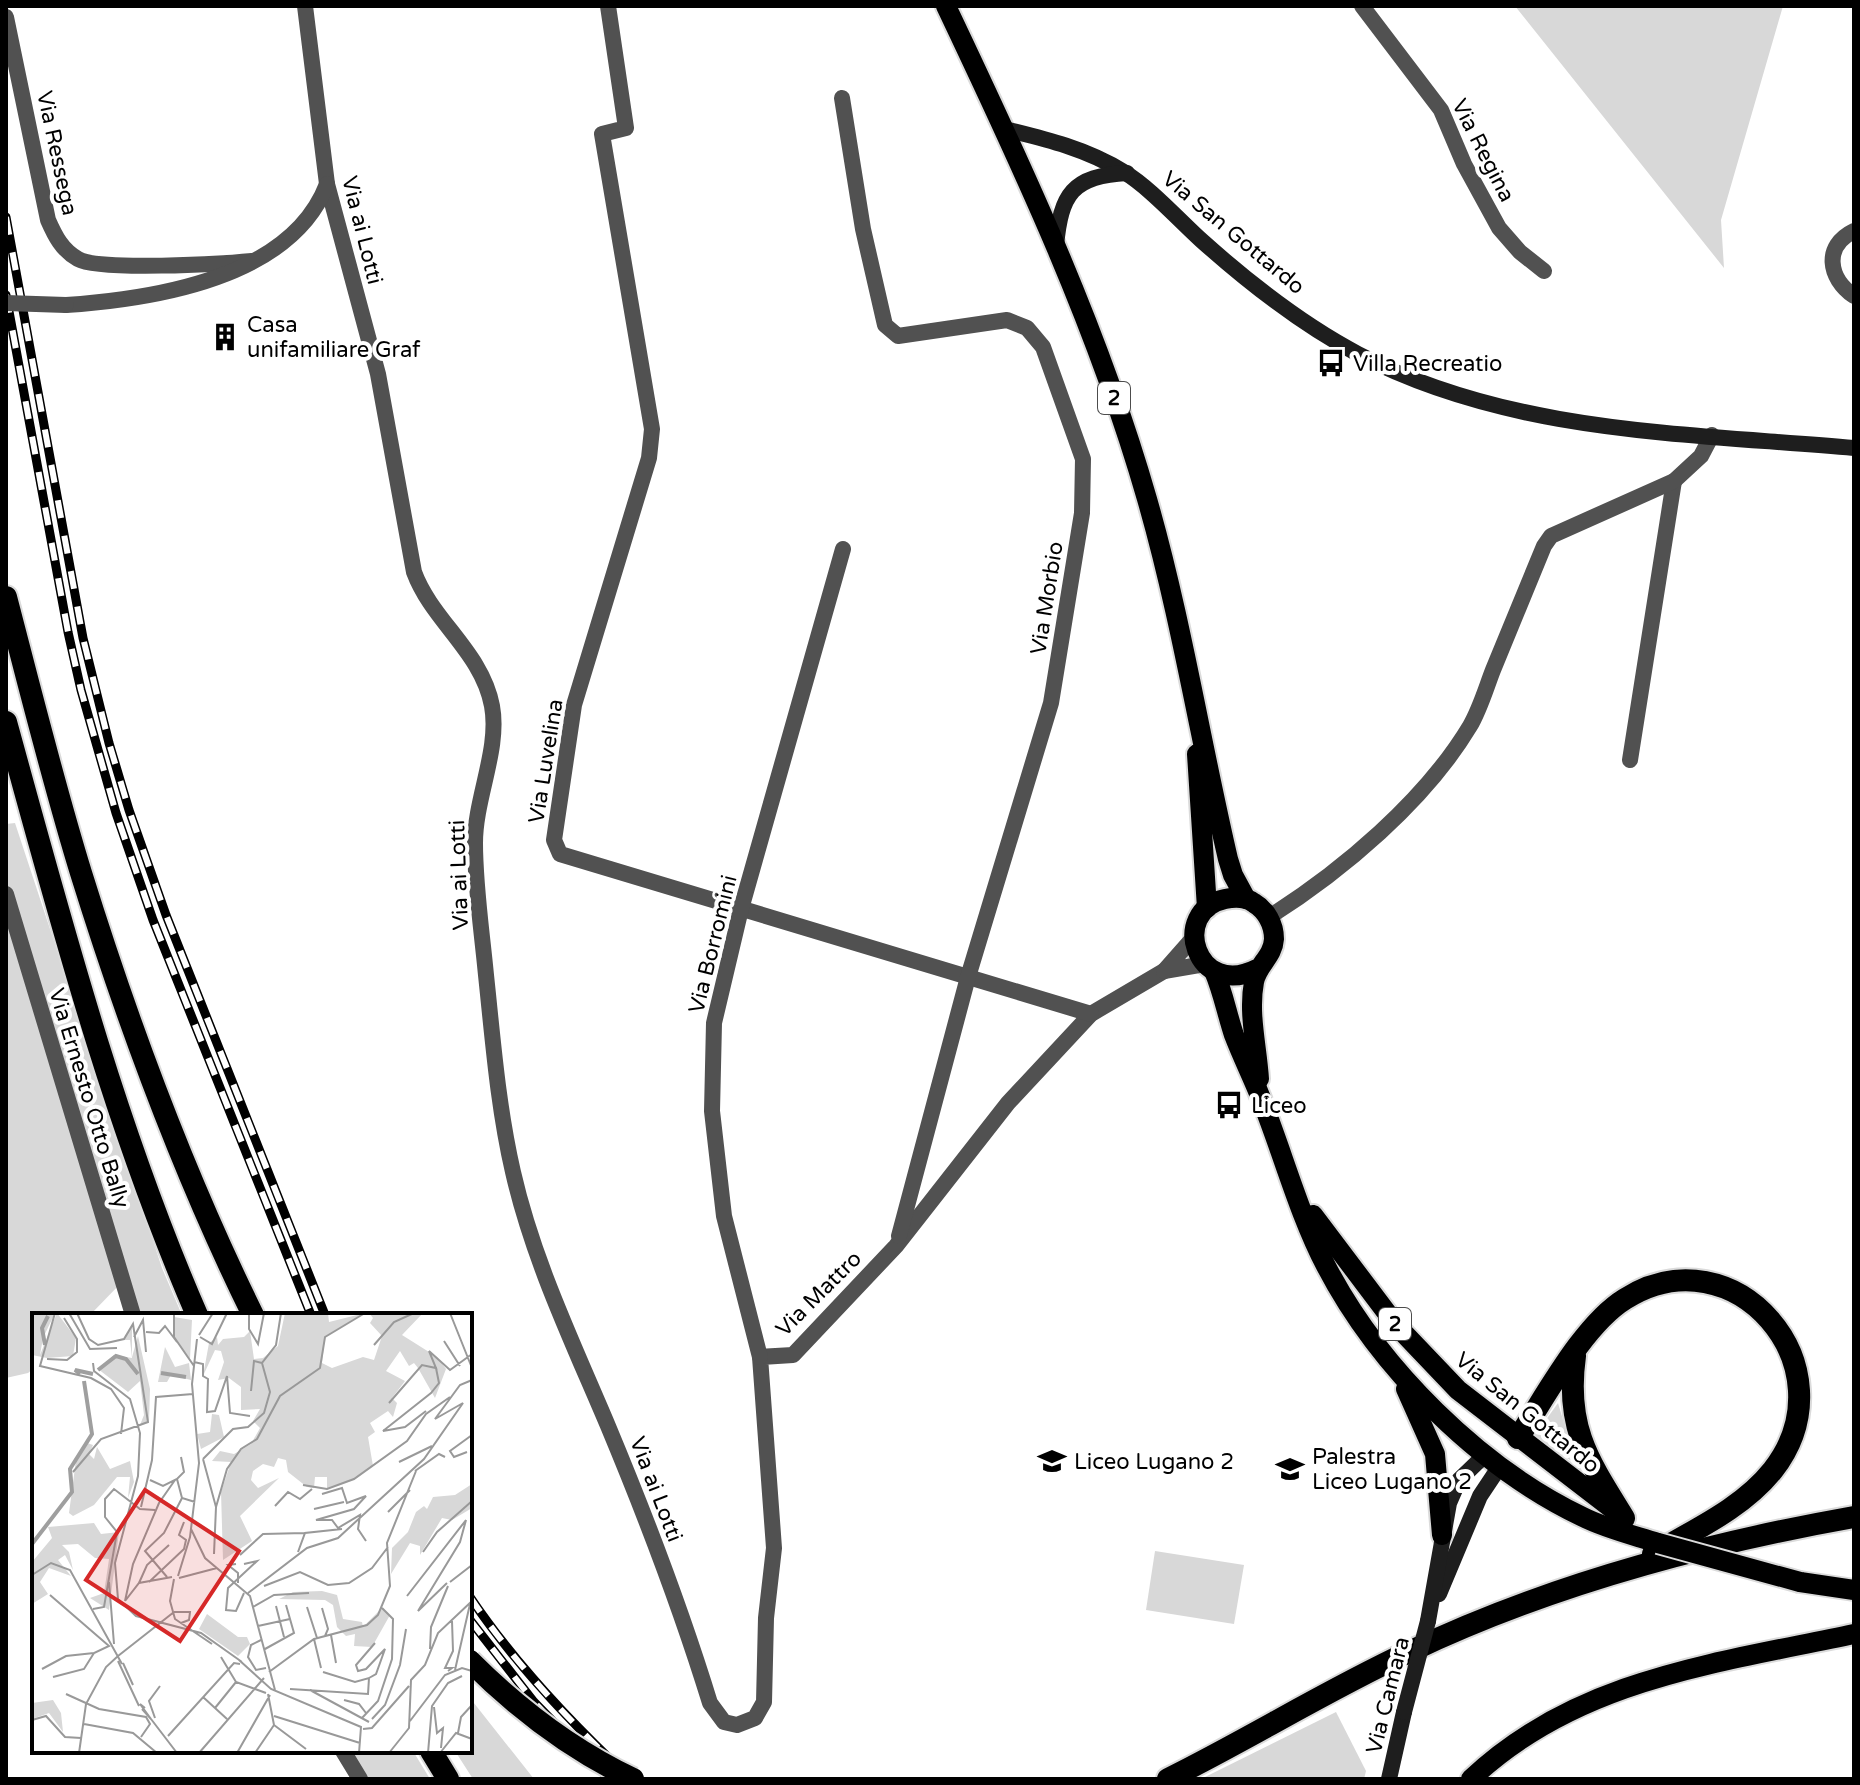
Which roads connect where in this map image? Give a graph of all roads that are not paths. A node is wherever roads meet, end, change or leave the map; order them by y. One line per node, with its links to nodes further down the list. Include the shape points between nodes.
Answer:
1 (305, 6): 9 (street, Via ai Lotti)
2 (608, 6): 27 (street, Via Luvelina, via 626,128 602,134 652,429 649,458 574,705 554,840 560,854)
3 (946, 6): 7 (main road, 2)
4 (1362, 6): 13 (street, Via Regina, via 1441,110 1499,228)
5 (6, 17): 12 (street, Via Ressega, via 48,220 68,252 93,264)
6 (842, 98): 33 (street, Via Morbio, via 885,325 898,336 1007,320 1027,328 1043,347 1083,459 1082,513 1051,703)
7 (1005, 129): 8 (main road, Via San Gottardo, via 1068,145); 11 (main road, 2)
8 (1127, 173): 11 (main road, via 1096,176 1073,189 1061,209); 16 (main road, Via San Gottardo, via 1285,308 1393,370 1462,397 1545,418)
9 (327, 184): 12 (street, via 296,231); 55 (street, Via ai Lotti, via 378,374 418,585 480,671 492,706 475,845 495,1066 513,1175 544,1270 639,1500 710,1703 724,1722)
10 (1854, 231): 14 (street, via 1841,238 1831,260 1837,279)
11 (1056, 246): 21 (main road, 2, via 1142,483)
12 (252, 261): 15 (street, bridge, via 145,297 66,305)
13 (1544, 271)
14 (1854, 296)
15 (6, 303)
16 (1712, 435): 17 (main road, Via San Gottardo); 18 (street, via 1701,456)
17 (1854, 448)
18 (1674, 481): 23 (street); 28 (street, via 1551,536 1471,725 1447,758 1378,834)
19 (843, 549): 27 (street, Via Borromini)
20 (6, 597): 40 (highway, via 80,871 116,981 158,1099)
21 (1191, 678): 25 (main road, 2, via 1228,859); 26 (main road, 2)
22 (6, 722): 39 (highway, via 109,1079)
23 (1630, 760)
24 (6, 894): 38 (street, Via Ernesto Otto Bally)
25 (1246, 899): 26 (main road, via 1232,897); 28 (main road)
26 (1207, 908): 29 (main road)
27 (741, 909): 33 (street, Via Luvelina); 43 (street, Via Borromini, via 714,1023 712,1111 724,1216)
28 (1269, 917): 31 (main road, via 1271,951)
29 (1194, 937): 30 (main road); 32 (street, Via Mattro)
30 (1209, 968): 31 (main road, via 1236,977); 32 (street, Via Mattro); 35 (main road, Via San Gottardo / 2)
31 (1257, 969): 35 (main road, Via San Gottardo / 2, via 1252,1012)
32 (1164, 971): 34 (street, Via Mattro)
33 (968, 977): 34 (street, Via Luvelina); 37 (street, Via Morbio)
34 (1091, 1014): 37 (street, Via Mattro, via 1008,1103)
35 (1261, 1098): 36 (main road, Via San Gottardo / 2)
36 (1294, 1189): 42 (main road, Via San Gottardo / 2, via 1326,1267); 44 (main road, Via San Gottardo / 2, via 1396,1325 1458,1390)
37 (896, 1246): 43 (street, Via Mattro, via 793,1355)
38 (132, 1313)
39 (196, 1313)
40 (252, 1313)
41 (1576, 1351): 44 (highway); 47 (highway, via 1575,1422); 50 (highway, via 1624,1299 1657,1284 1691,1281 1737,1293 1763,1311 1784,1340 1797,1372 1796,1422 1774,1469 1744,1499)
42 (1384, 1355): 45 (main road, Via San Gottardo / 2); 48 (main road, via 1411,1398 1435,1454)
43 (760, 1357): 55 (street, Via Mattro, via 774,1548 764,1702 755,1718)
44 (1518, 1438): 45 (main road); 47 (main road, Via San Gottardo / 2)
45 (1492, 1460): 48 (main road, Via Camara, via 1459,1480); 49 (main road, Via San Gottardo / 2, via 1586,1519); 52 (main road, Via Camara)
46 (1854, 1517): 50 (highway, via 1775,1531)
47 (1624, 1518): 49 (main road, Via San Gottardo / 2)
48 (1442, 1535): 52 (main road, Via Camara)
49 (1658, 1543): 51 (main road, Via San Gottardo / 2, bridge, via 1800,1582)
50 (1625, 1571): 61 (highway, via 1407,1652)
51 (1854, 1590)
52 (1428, 1621): 62 (main road, Via Camara, bridge)
53 (1854, 1634): 63 (main road, via 1620,1688 1523,1736)
54 (472, 1663): 60 (highway, bridge, via 533,1717)
55 (737, 1725)
56 (344, 1753): 58 (street)
57 (432, 1753): 59 (highway)
58 (360, 1779)
59 (448, 1779)
60 (633, 1779)
61 (1168, 1779)
62 (1389, 1779)
63 (1471, 1779)

